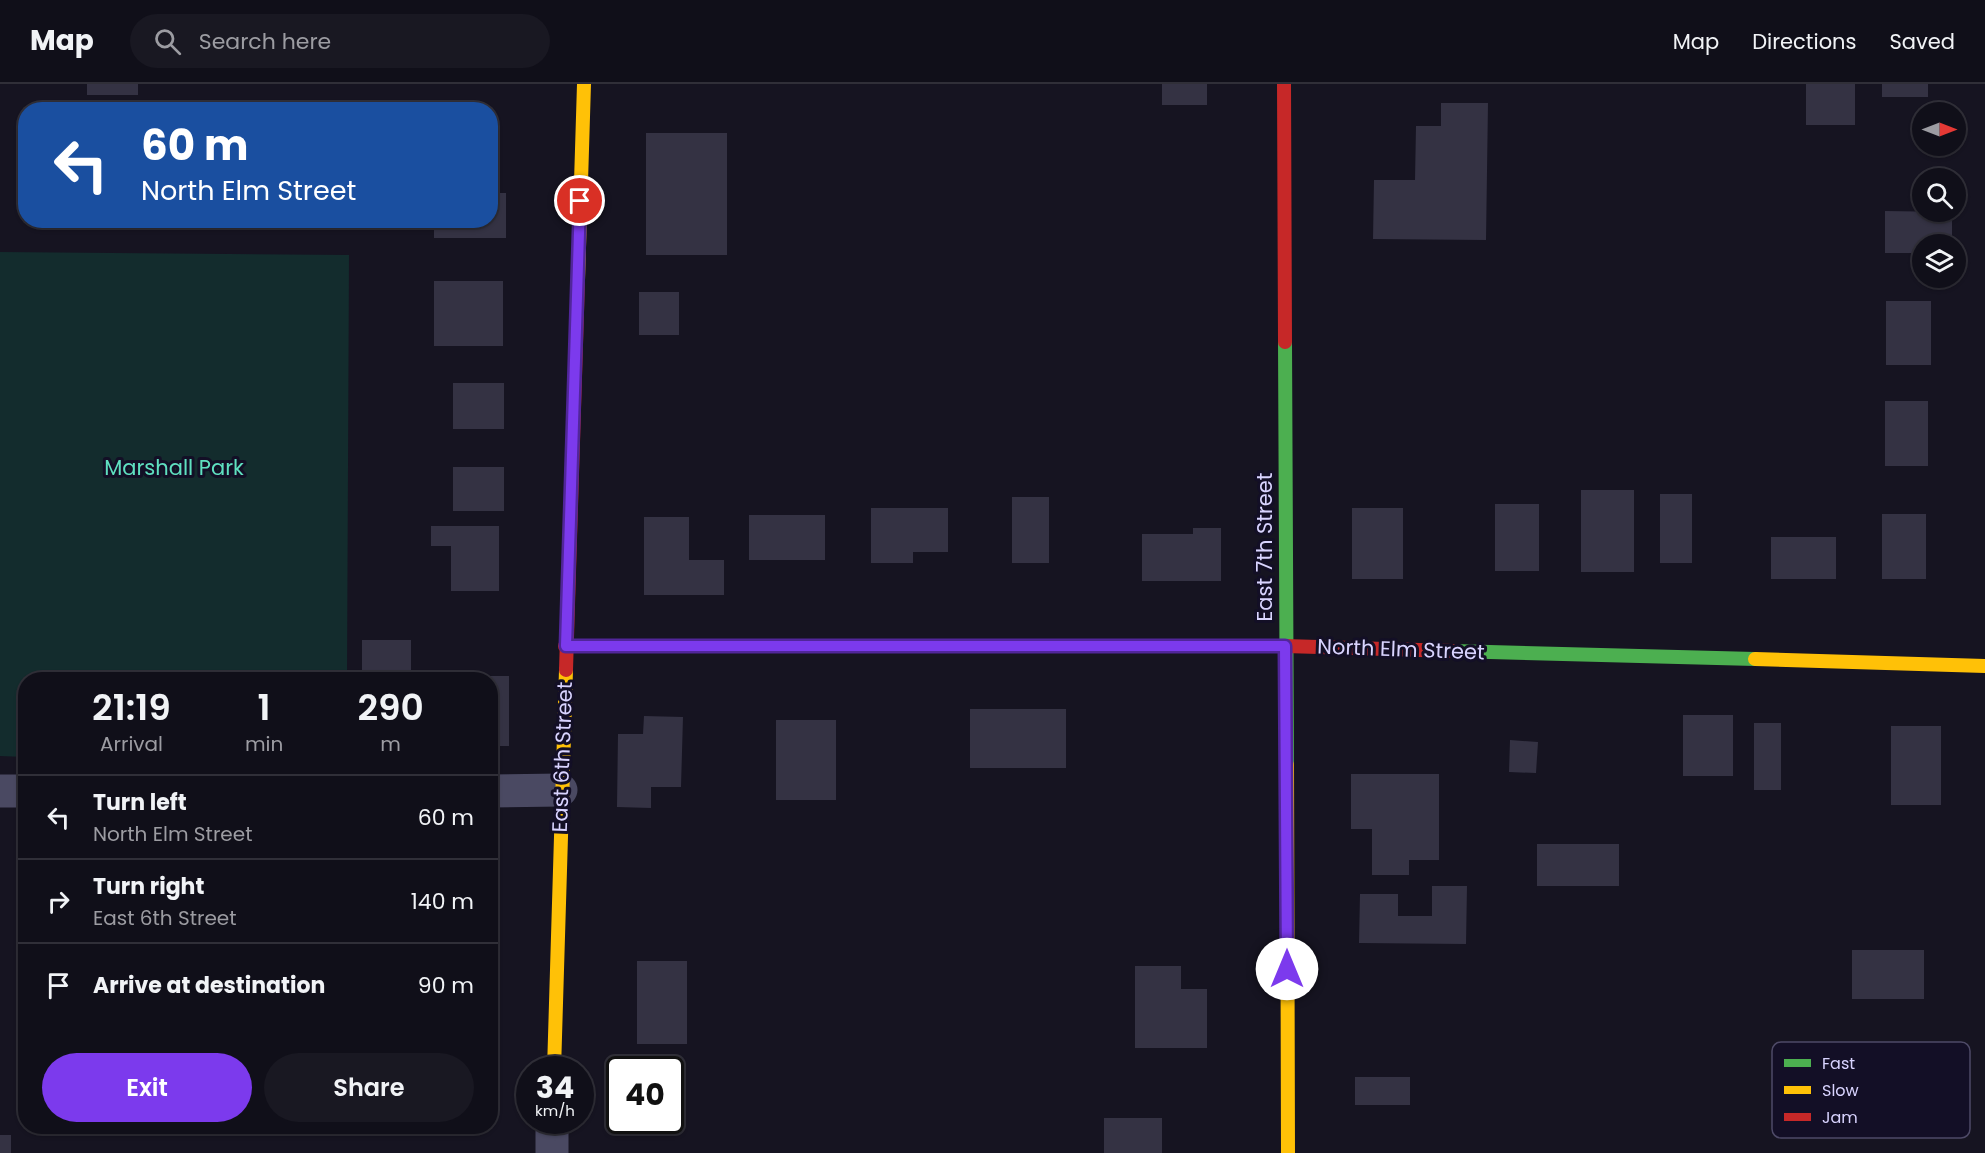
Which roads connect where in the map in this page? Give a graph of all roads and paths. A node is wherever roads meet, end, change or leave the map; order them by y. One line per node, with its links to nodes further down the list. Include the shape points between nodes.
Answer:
1 (584, 84): 3 (street, East 6th Street)
2 (1284, 84): 4 (street, East 7th Street)
3 (566, 646): 4 (street, North Elm Street); 7 (street, East 6th Street)
4 (1285, 646): 5 (street, North Elm Street); 13 (street, East 7th Street)
5 (1985, 666)
6 (498, 790): 7 (street)
7 (561, 790): 10 (street, East 6th Street)
8 (0, 791): 9 (street)
9 (18, 791)
10 (554, 1056)
11 (552, 1134): 12 (street)
12 (552, 1153)
13 (1288, 1153)

